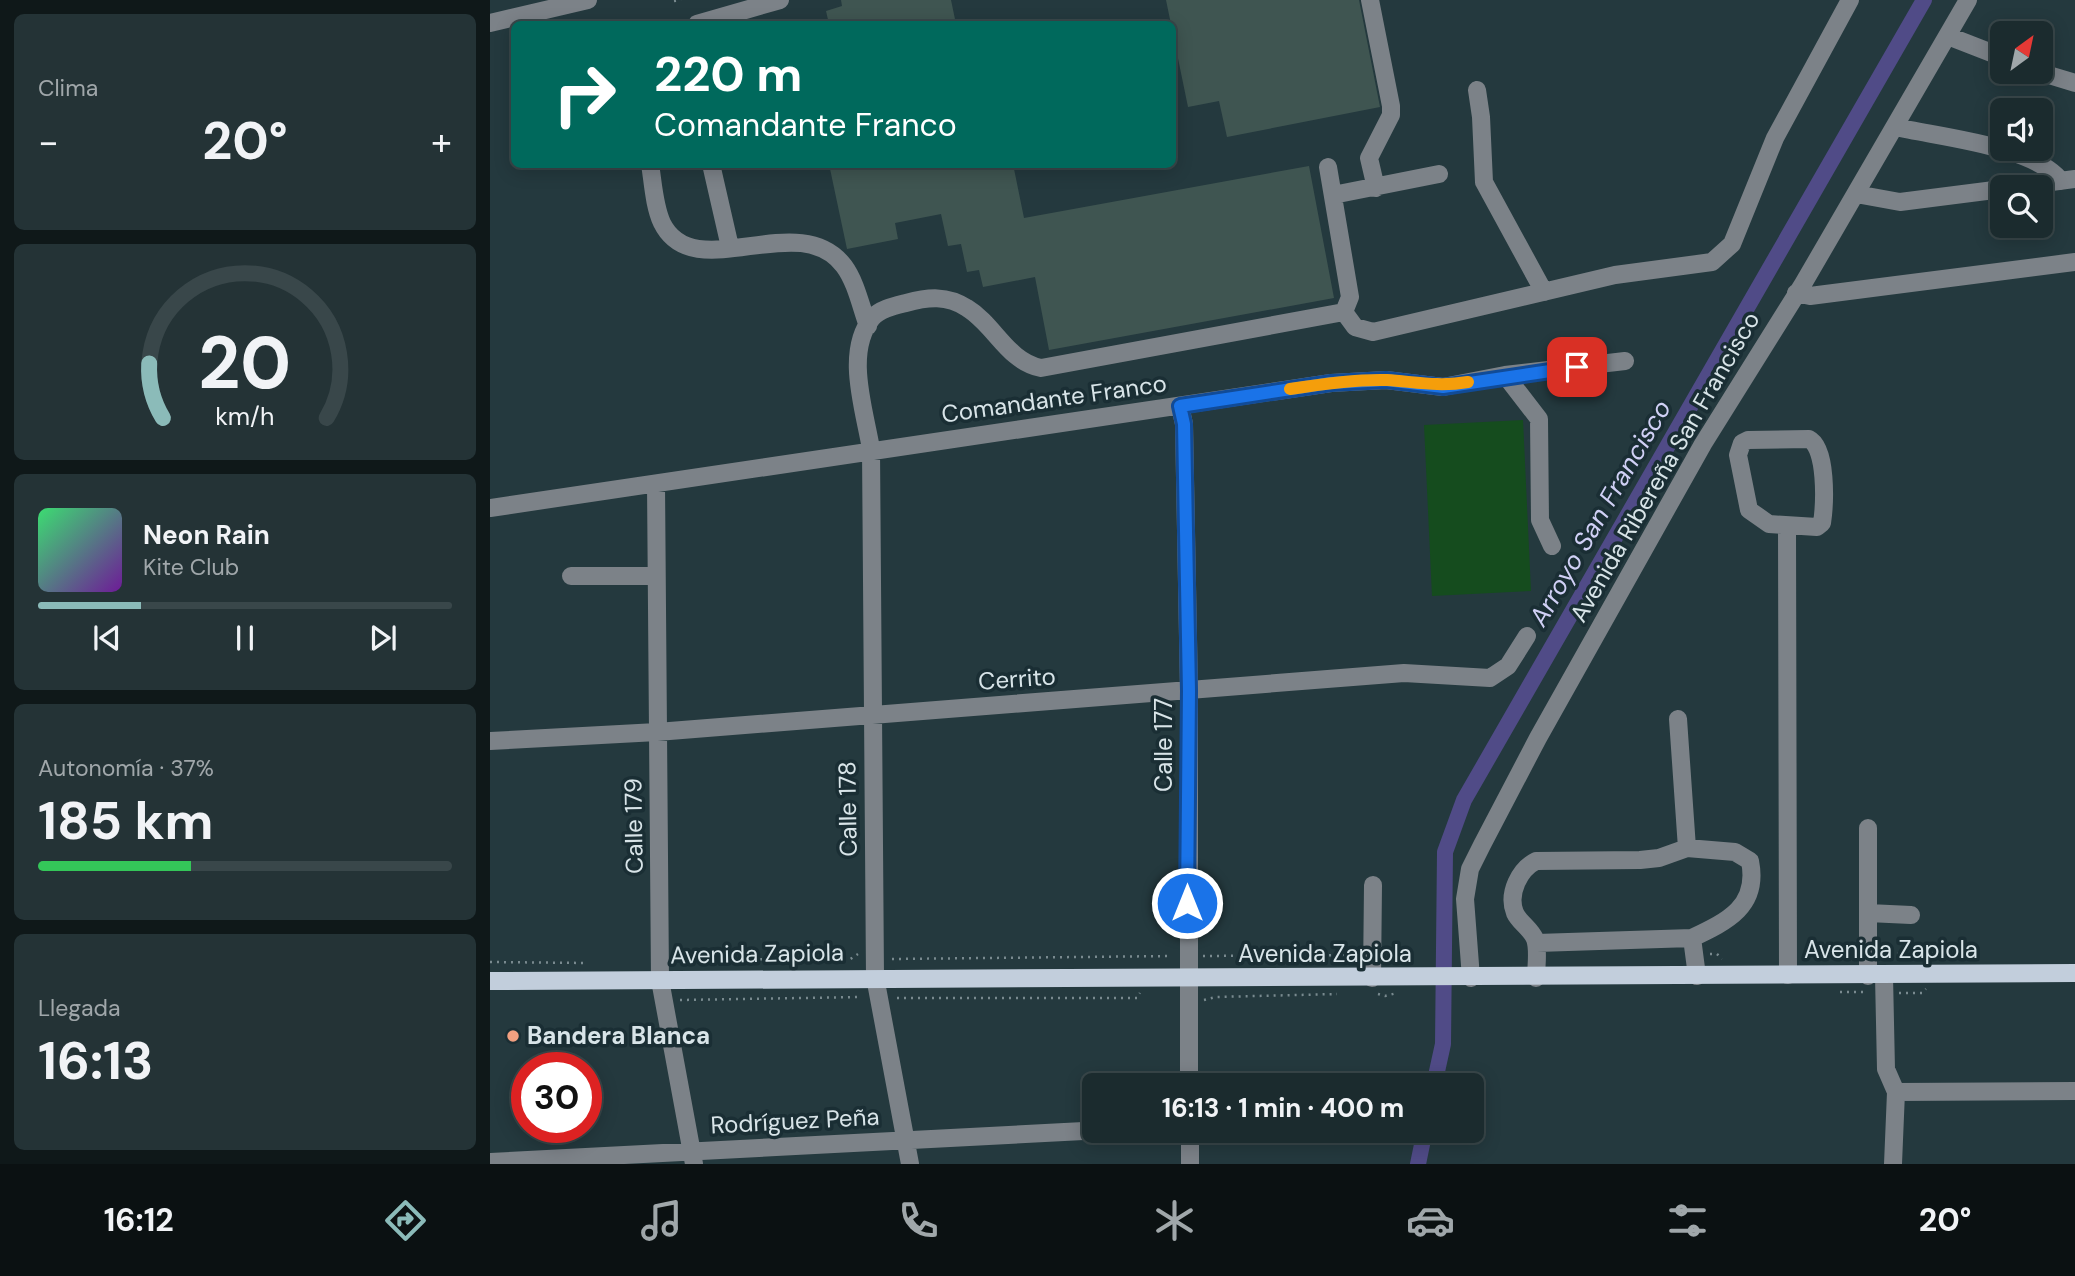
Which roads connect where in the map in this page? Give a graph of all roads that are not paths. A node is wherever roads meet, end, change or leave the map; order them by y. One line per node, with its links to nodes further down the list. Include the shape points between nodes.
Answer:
1 (588, 0): 6 (street)
2 (780, 0): 7 (street)
3 (1370, 0): 20 (street, via 1391,106 1391,115 1369,158)
4 (1850, 0): 26 (street, via 1775,138 1732,244 1713,262 1615,275)
5 (1968, 0): 9 (street, Avenida Ribereña San Francisco)
6 (520, 8): 8 (street)
7 (707, 21)
8 (490, 23)
9 (1948, 36): 10 (street); 14 (street, Avenida Ribereña San Francisco)
10 (1990, 52)
11 (2053, 76): 12 (street)
12 (2075, 83)
13 (1477, 90): 26 (street, via 1484,182)
14 (1896, 127): 19 (street, via 1979,143 2049,167); 22 (street, Avenida Ribereña San Francisco)
15 (1328, 167): 23 (street)
16 (651, 168): 24 (street, via 668,233 689,249)
17 (712, 168): 24 (street)
18 (1439, 174): 20 (street)
19 (2068, 180)
20 (1376, 188): 23 (street)
21 (1990, 191): 22 (street, via 1900,202)
22 (1856, 194): 27 (street, Avenida Ribereña San Francisco)
23 (1333, 195): 28 (street, via 1350,297)
24 (730, 247): 29 (street, via 798,243 832,255 851,279)
25 (2075, 262): 27 (street, via 1810,296)
26 (1544, 292): 28 (street, via 1373,332 1354,327)
27 (1796, 293): 59 (street, Avenida Ribereña San Francisco, via 1703,444 1470,869)
28 (1344, 312): 29 (street, via 1041,368 1020,361 980,317 952,299 920,299 884,309)
29 (868, 326): 33 (street, Calle 178, via 858,370)
30 (1625, 361): 31 (street, Comandante Franco)
31 (1505, 375): 32 (street, Comandante Franco, via 1443,387 1386,380 1331,383); 37 (street, via 1539,419 1540,520)
32 (1180, 406): 33 (street, Comandante Franco); 41 (street, Calle 177)
33 (871, 449): 34 (street, Comandante Franco); 42 (street, Calle 178)
34 (656, 484): 35 (street, Comandante Franco); 39 (street, Calle 179)
35 (490, 508)
36 (1787, 527): 36 (street, via 1822,523 1819,447 1809,439 1748,440 1738,456 1749,510 1769,524); 54 (street)
37 (1552, 546)
38 (571, 576): 39 (street)
39 (656, 576): 44 (street, Calle 179)
40 (1527, 636): 41 (street, Cerrito, via 1508,666 1490,678 1404,673)
41 (1189, 691): 42 (street, Cerrito); 58 (street, Calle 177)
42 (871, 715): 44 (street, Cerrito); 57 (street, Calle 178)
43 (1678, 719): 47 (street)
44 (657, 732): 45 (street, Cerrito); 61 (street, Calle 179)
45 (490, 741)
46 (1868, 828): 49 (street)
47 (1687, 848): 51 (street, via 1745,856 1753,877 1751,891 1735,912); 52 (street, via 1640,860 1536,861 1528,865 1517,881 1514,906)
48 (1373, 885): 63 (street)
49 (1868, 913): 50 (street); 56 (street)
50 (1911, 915)
51 (1692, 938): 52 (street); 55 (street)
52 (1536, 943): 60 (street)
53 (2075, 973): 56 (main road, Avenida Zapiola)
54 (1788, 975): 55 (main road, Avenida Zapiola); 56 (main road, Avenida Zapiola)
55 (1697, 976): 60 (main road, Avenida Zapiola)
56 (1876, 976): 66 (street, via 1886,1069)
57 (875, 977): 58 (main road, Avenida Zapiola); 61 (main road, Avenida Zapiola); 68 (street, Calle 178)
58 (1187, 978): 63 (main road, Avenida Zapiola); 64 (street, Calle 177)
59 (1464, 978): 60 (main road, Avenida Zapiola); 63 (main road, Avenida Zapiola, via 1414,971)
60 (1536, 978)
61 (660, 980): 62 (main road, Avenida Zapiola); 70 (street, Calle 179)
62 (490, 981)
63 (1369, 986)
64 (1189, 1073)
65 (2075, 1091): 66 (street)
66 (1896, 1092): 74 (street)
67 (1082, 1131): 68 (street, Rodríguez Peña)
68 (905, 1140): 70 (street, Rodríguez Peña); 72 (street, Calle 178)
69 (1190, 1143): 73 (street)
70 (692, 1158): 71 (street, Rodríguez Peña)
71 (490, 1162)
72 (910, 1164)
73 (1190, 1164)
74 (1893, 1164)

